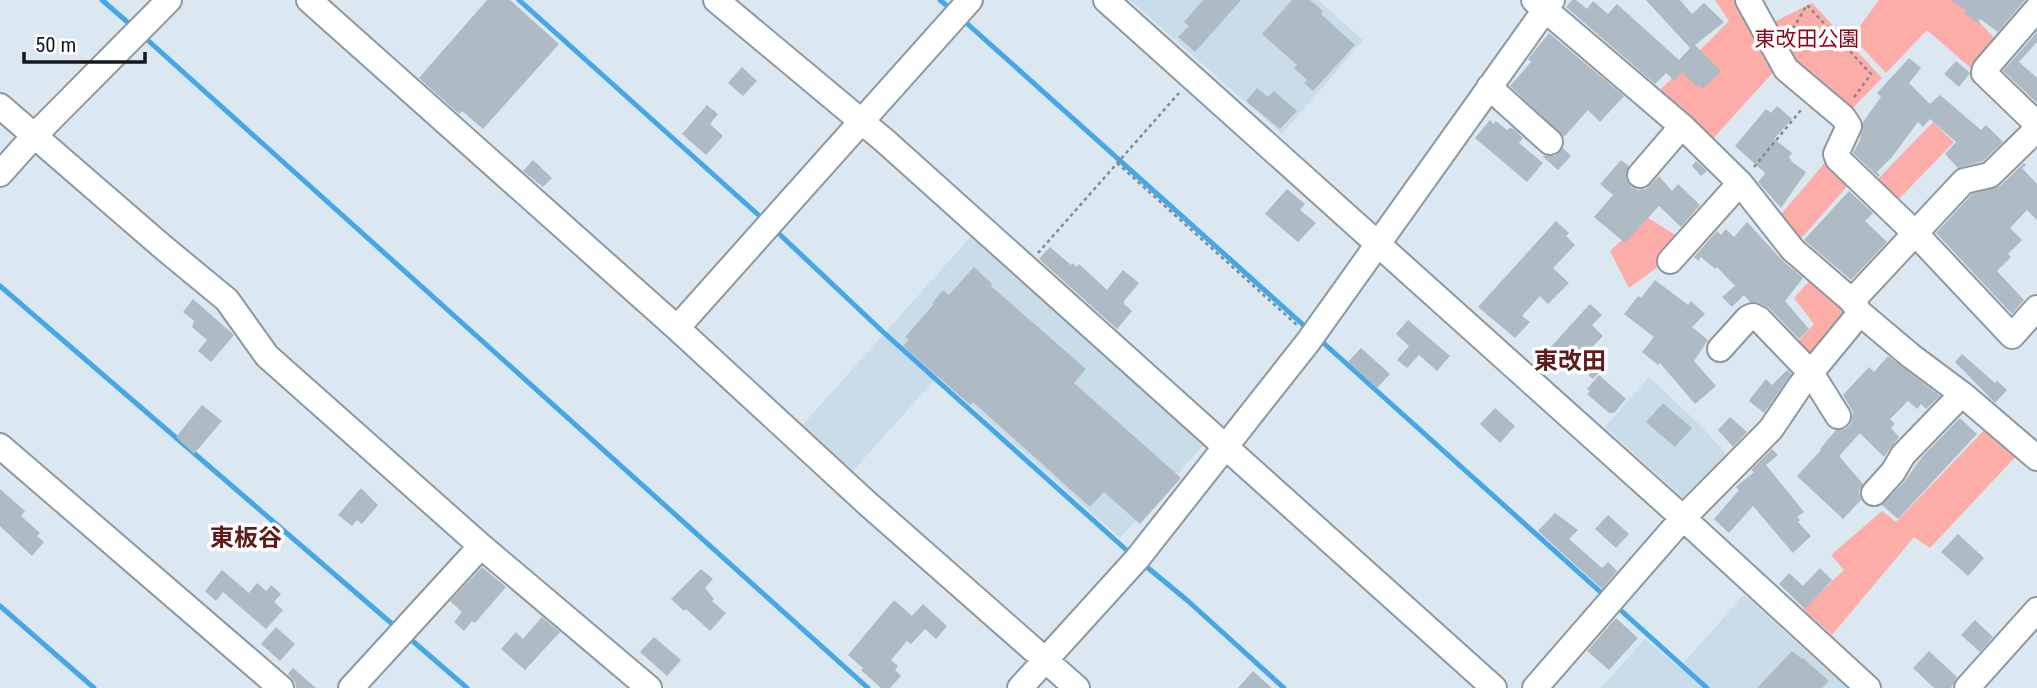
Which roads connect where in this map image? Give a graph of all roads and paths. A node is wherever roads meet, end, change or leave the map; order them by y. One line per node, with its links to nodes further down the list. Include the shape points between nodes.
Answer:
1 (169, 0): 15 (street)
2 (309, 0): 27 (street)
3 (716, 0): 12 (street)
4 (970, 0): 12 (street)
5 (1106, 0): 9 (street)
6 (1748, 0): 21 (street, via 1786,69 1849,126 1838,159)
7 (1543, 3): 10 (street); 13 (street)
8 (2037, 9): 14 (street, via 1984,73)
9 (1193, 77): 17 (path); 22 (street)
10 (1489, 87): 16 (street); 22 (street)
11 (0, 106): 15 (street)
12 (863, 121): 24 (street); 27 (street)
13 (1682, 126): 19 (street); 20 (street)
14 (2037, 127): 21 (street, via 1990,176 1964,181)
15 (34, 136): 18 (street); 38 (street, via 228,300 267,356)
16 (1550, 142)
17 (1117, 163): 24 (path); 28 (path)
18 (0, 174)
19 (1640, 175)
20 (1740, 183): 23 (street); 25 (street, via 1793,250)
21 (1915, 233): 25 (street); 26 (street, via 2012,336)
22 (1379, 243): 28 (street); 37 (street)
23 (1670, 261)
24 (1026, 267): 33 (street)
25 (1856, 307): 30 (street); 31 (street)
26 (2037, 308)
27 (677, 328): 40 (street)
28 (1311, 337): 33 (street)
29 (1720, 349): 30 (street, via 1753,316)
30 (1811, 373): 32 (street); 37 (street, via 1771,429)
31 (1962, 394): 35 (street); 36 (street, via 1903,455)
32 (1838, 416)
33 (1226, 445): 40 (street, via 1137,559); 46 (street)
34 (0, 446): 41 (street)
35 (2037, 458)
36 (1874, 493)
37 (1683, 518): 47 (street); 48 (street)
38 (481, 546): 42 (street); 43 (street)
39 (2037, 610): 49 (street)
40 (1045, 659): 44 (street); 45 (street)
41 (281, 688)
42 (351, 688)
43 (649, 688)
44 (1020, 688)
45 (1077, 688)
46 (1494, 688)
47 (1535, 688)
48 (1868, 688)
49 (1967, 688)

